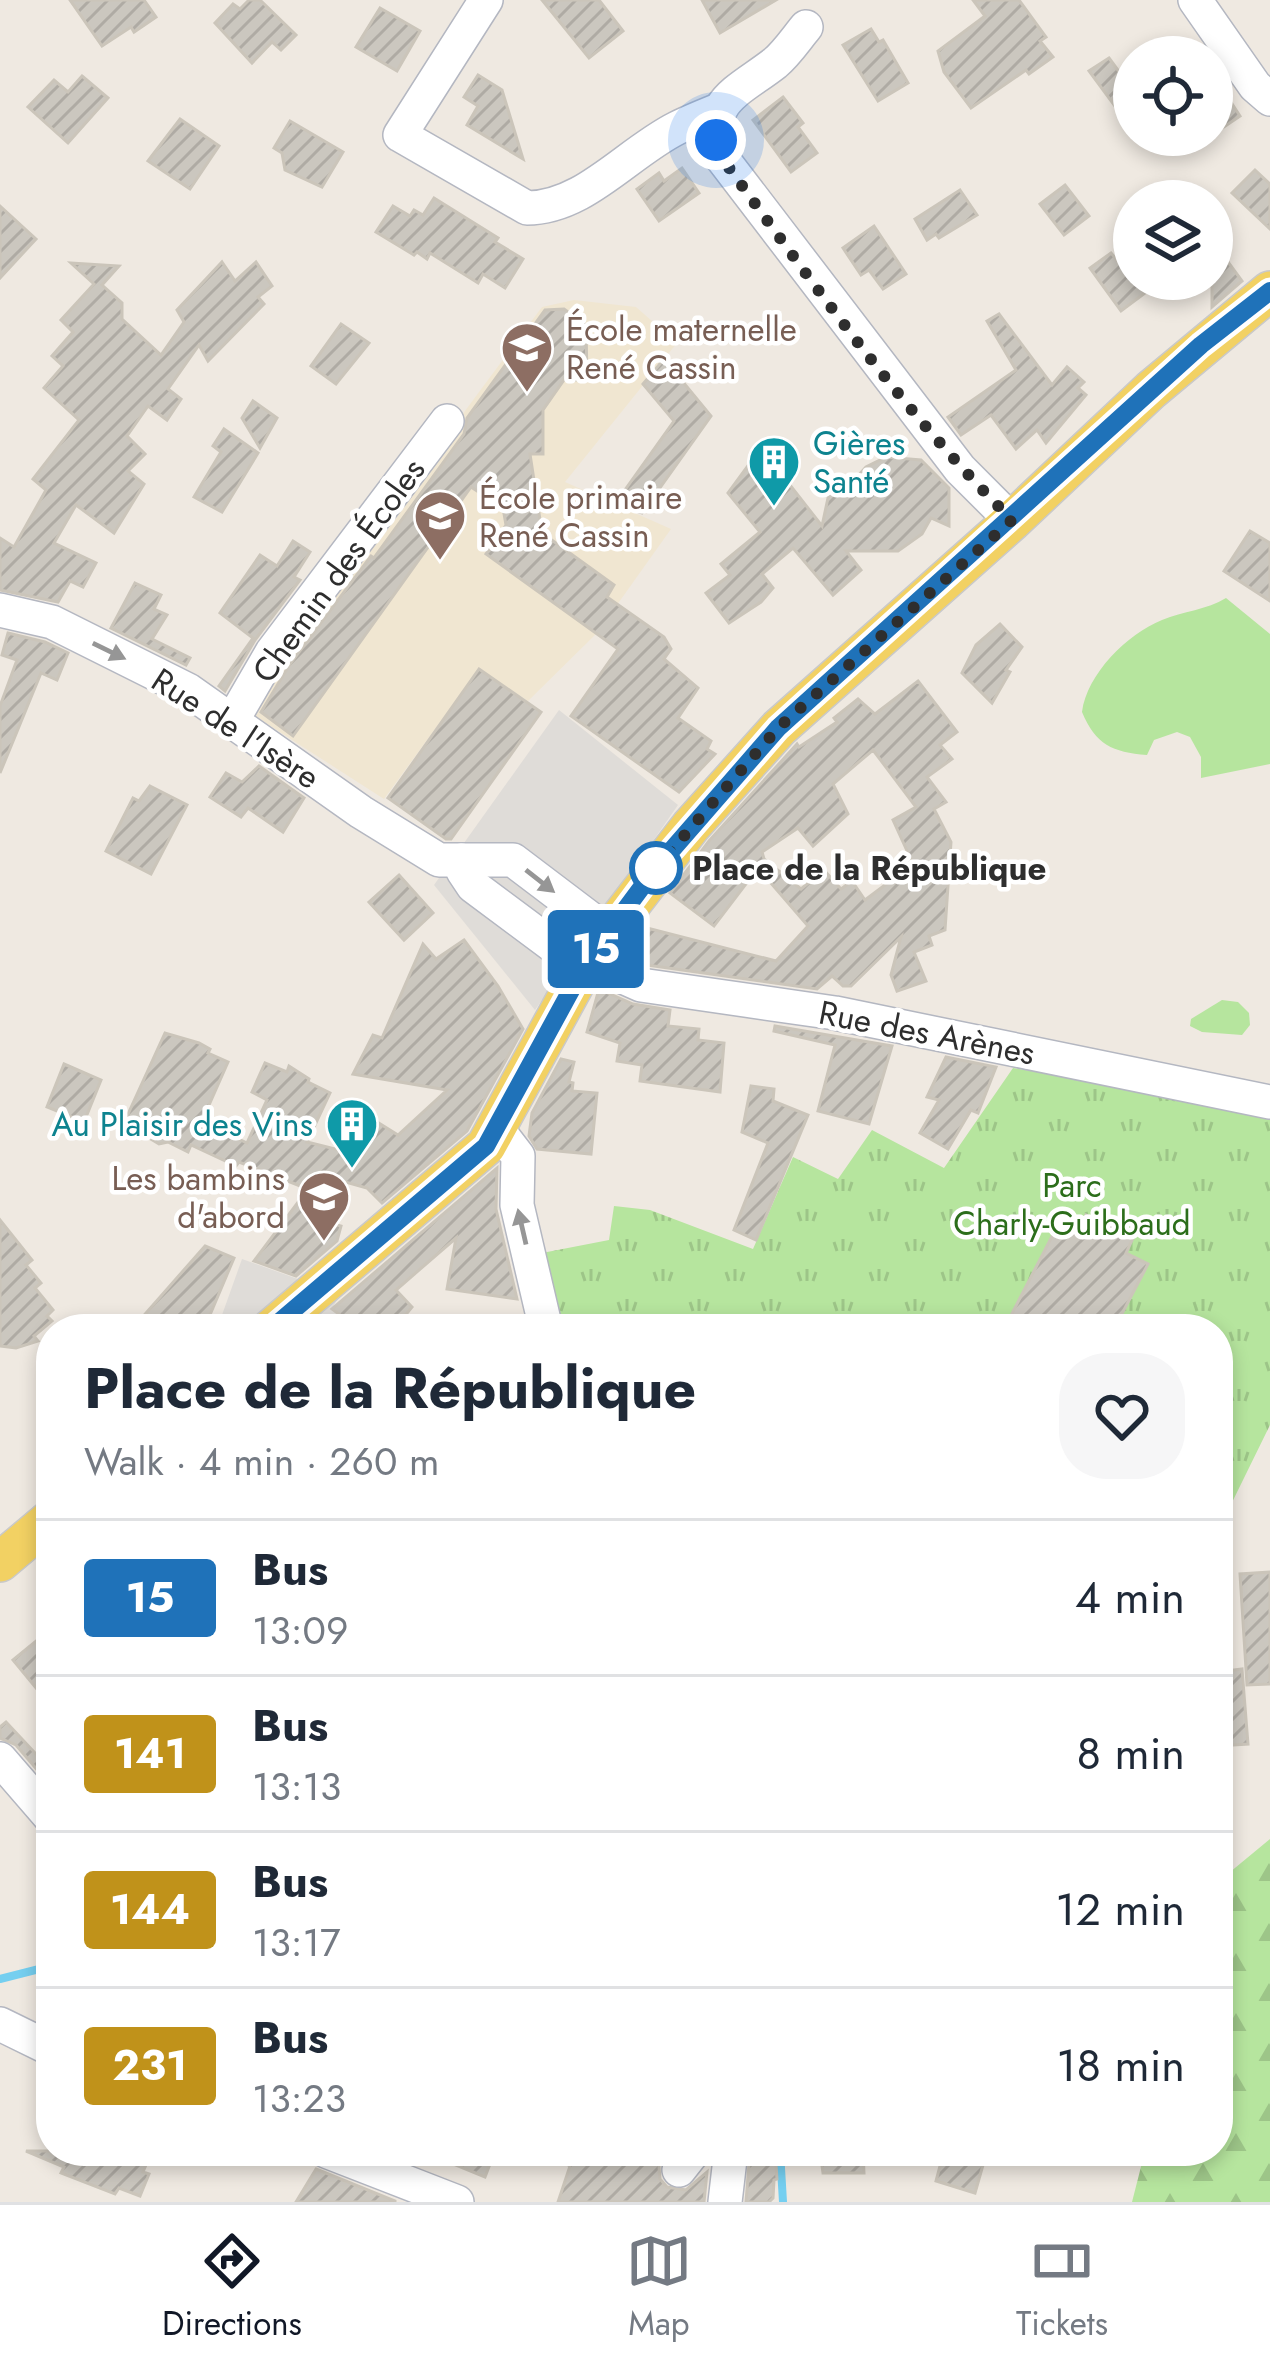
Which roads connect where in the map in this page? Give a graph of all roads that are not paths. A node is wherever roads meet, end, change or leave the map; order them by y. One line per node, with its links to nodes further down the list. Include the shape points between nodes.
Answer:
1 (486, 0): 5 (street, via 400,135 526,208 570,199 675,128)
2 (1195, 0): 4 (street)
3 (806, 27): 5 (street)
4 (1270, 99)
5 (721, 109): 8 (street, via 715,122 722,158 960,470)
6 (1270, 291): 8 (main road)
7 (447, 422): 10 (street, Chemin des Écoles, via 272,652)
8 (1012, 520): 11 (main road, via 778,728)
9 (0, 610): 10 (street, Rue de l'Isère, one-way to 10, via 52,622)
10 (232, 721): 11 (street, Rue de l'Isère, via 439,860 462,860 473,886)
11 (592, 954): 12 (street, Rue des Arènes, via 641,985 835,1013); 13 (main road)
12 (1270, 1102)
13 (498, 1130): 14 (main road); 15 (street, one-way to 13, via 517,1205 518,1156)
14 (289, 1314)
15 (542, 1314)
16 (36, 1532): 17 (main road)
17 (0, 1562)
18 (0, 1759): 19 (street)
19 (36, 1801)
20 (0, 2024): 21 (street)
21 (36, 2042)
22 (365, 2166): 24 (street)
23 (728, 2166): 25 (street)
24 (457, 2202)
25 (725, 2202)

